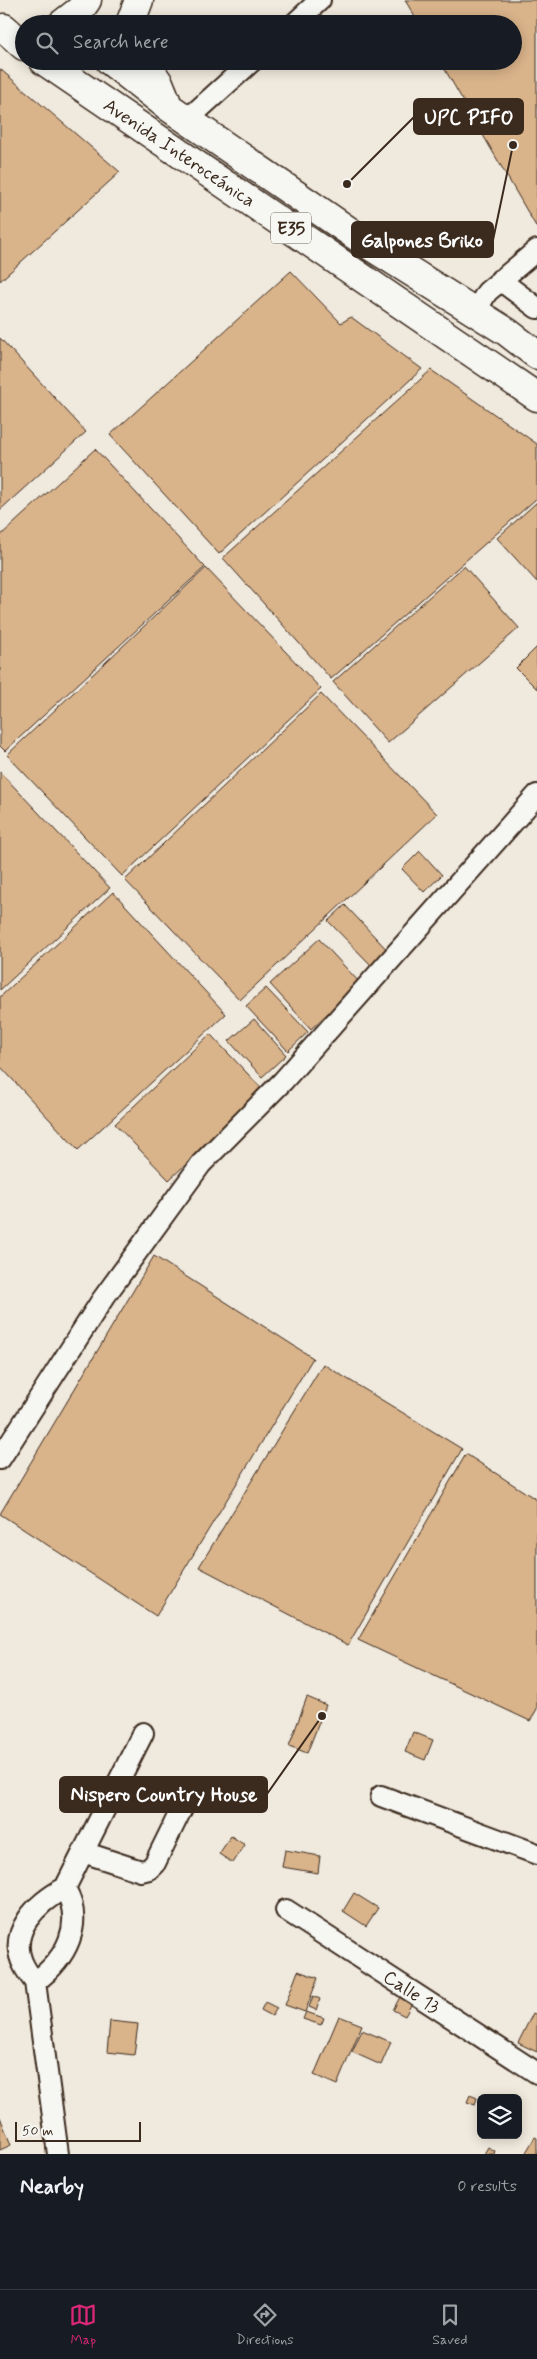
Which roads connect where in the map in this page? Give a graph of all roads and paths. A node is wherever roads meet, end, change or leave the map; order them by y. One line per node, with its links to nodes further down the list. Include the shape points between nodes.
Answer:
1 (139, 0): 3 (highway)
2 (320, 0): 4 (street)
3 (133, 15)
4 (304, 15)
5 (57, 70): 15 (highway, Avenida Interoceánica / E35)
6 (122, 70): 9 (highway, Avenida Interoceánica / E35)
7 (150, 70): 9 (highway)
8 (240, 70): 9 (street)
9 (179, 114): 13 (highway, Avenida Interoceánica / E35, via 375,249)
10 (537, 250): 11 (street)
11 (500, 280): 12 (street); 13 (street, via 487,292)
12 (537, 308)
13 (476, 312): 14 (highway, Avenida Interoceánica / E35)
14 (537, 355)
15 (537, 396)
16 (537, 795): 17 (street, via 283,1081 201,1164 102,1300)
17 (0, 1459)
18 (142, 1733): 21 (street)
19 (381, 1796): 22 (street)
20 (183, 1806): 21 (street, via 149,1869 141,1871)
21 (83, 1852): 23 (street)
22 (537, 1854)
23 (65, 1888): 25 (street, via 74,1912 73,1925 60,1960); 25 (street, via 34,1908 20,1935 23,1965)
24 (286, 1910): 26 (street, Calle 13)
25 (35, 1982): 27 (street)
26 (537, 2073)
27 (58, 2154)

